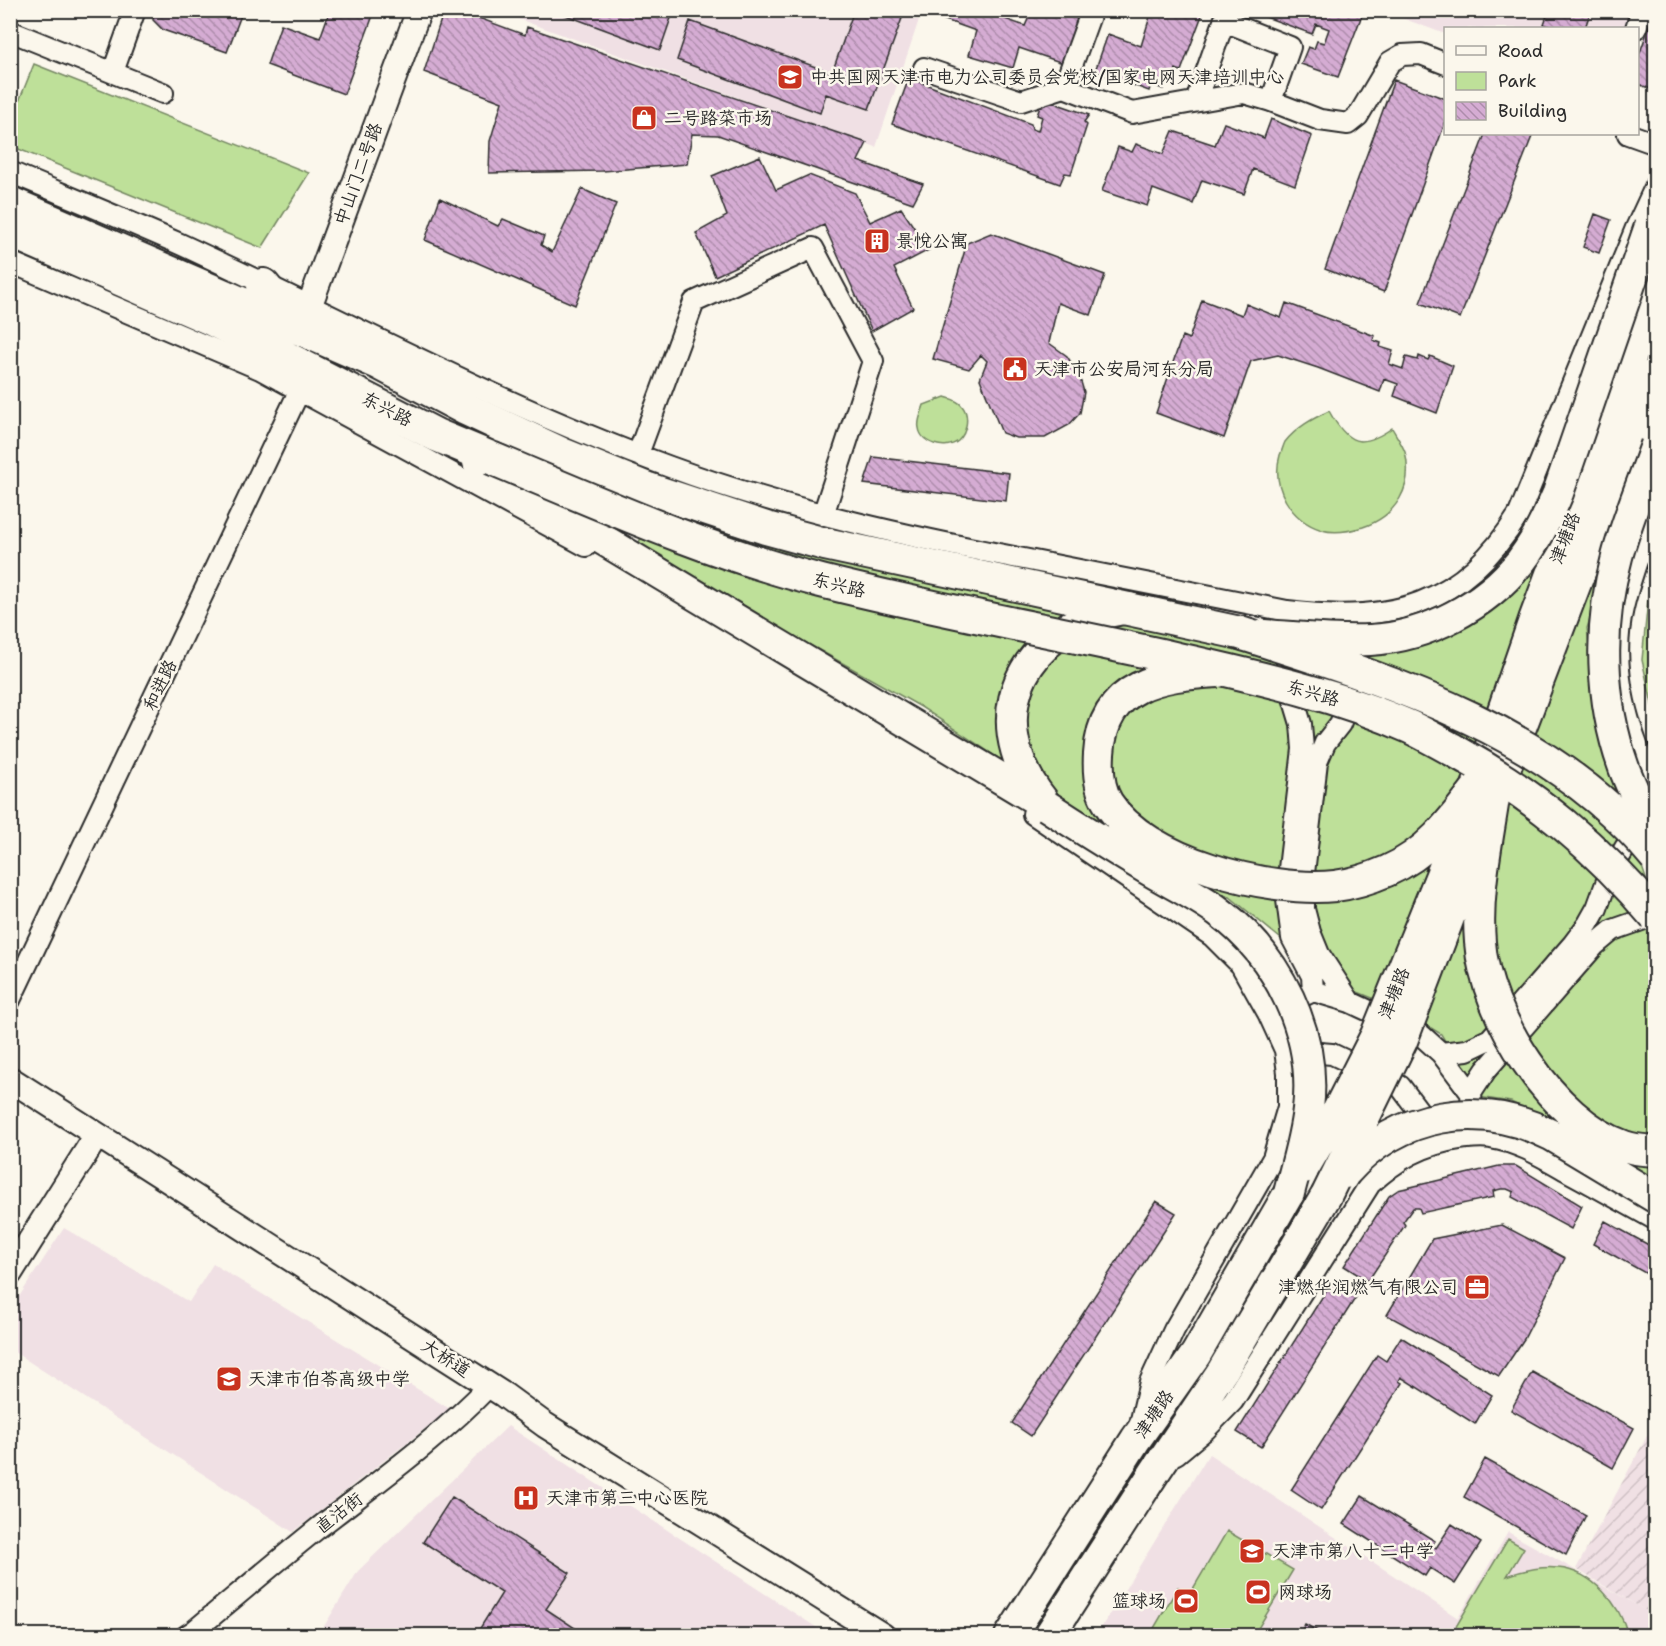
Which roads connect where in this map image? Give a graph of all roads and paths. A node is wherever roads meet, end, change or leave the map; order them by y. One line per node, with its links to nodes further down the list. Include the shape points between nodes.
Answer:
1 (135, 10): 11 (street)
2 (410, 10): 25 (street, 中山门二号路)
3 (419, 10): 25 (street, 中山门二号路)
4 (1092, 10): 12 (street)
5 (1642, 10): 7 (street)
6 (1226, 16): 14 (street); 15 (street, via 1290,47)
7 (1636, 27)
8 (10, 31): 11 (street)
9 (1444, 63): 15 (street, via 1421,54 1402,55 1390,62 1358,116 1348,124 1320,120)
10 (924, 68): 12 (street, via 1021,101)
11 (113, 72): 13 (street)
12 (1064, 87): 14 (street, via 1132,113)
13 (163, 93)
14 (1196, 101): 15 (street, via 1244,93)
15 (1271, 101)
16 (1631, 135): 17 (street)
17 (1656, 144)
18 (10, 172): 25 (street, via 179,244)
19 (10, 203): 22 (highway, 东兴路)
20 (1653, 203): 36 (street, via 1636,228 1523,504 1504,538 1456,584 1432,598 1404,609); 37 (main road, bridge, via 1558,493 1542,529 1504,581 1459,614 1403,636 1352,641)
21 (10, 231): 22 (highway, 东兴路)
22 (104, 257): 25 (highway, 东兴路); 28 (highway, 东兴路)
23 (10, 262): 26 (street)
24 (1656, 290): 39 (main road, 津塘路, via 1534,620)
25 (291, 312): 31 (street); 34 (highway, 东兴路, via 466,409 648,489 766,528)
26 (260, 369): 28 (highway)
27 (1656, 373): 39 (main road, 津塘路)
28 (305, 380): 29 (highway, 东兴路); 46 (street, 和进路); 48 (street, via 999,790 1212,936 1241,965)
29 (436, 435): 38 (highway, 东兴路, bridge, via 707,545 816,580); 41 (main road, via 527,494)
30 (1656, 445): 42 (main road, bridge, via 1613,572 1604,658 1616,744)
31 (638, 454): 33 (street); 33 (street, via 694,302 813,248 873,361)
32 (1656, 507): 40 (street, via 1623,609 1619,669 1636,747)
33 (823, 514): 35 (street, via 939,543)
34 (1088, 609): 37 (highway, 东兴路, via 1129,608); 41 (main road, via 1036,654 1017,685 1014,699 1012,728 1018,752 1030,783)
35 (1287, 611): 36 (street); 45 (street, via 1287,667 1303,749 1287,900 1292,938 1312,976)
36 (1356, 616): 47 (street, via 1353,691 1340,724 1317,762 1304,873 1304,909 1310,932 1319,954)
37 (1240, 633): 43 (highway, 东兴路, bridge, via 1383,680 1501,733 1582,786)
38 (1230, 671): 39 (main road, bridge, via 1176,675 1144,684 1118,703 1102,731 1098,762 1107,802 1135,832 1174,855 1268,882 1334,886 1355,882 1412,858); 44 (highway, 东兴路, bridge, via 1358,706 1413,728 1492,772 1591,846)
39 (1485, 793): 56 (main road, bridge, via 1480,945 1494,1001 1506,1027 1534,1072 1571,1113 1624,1146); 57 (main road, 津塘路, bridge, via 1376,1035); 58 (main road, 津塘路, bridge, via 1402,1041)
40 (1656, 793): 50 (street, via 1609,875 1597,908 1573,944 1490,1039 1467,1050)
41 (1047, 806): 57 (main road, bridge, via 1218,911 1251,941 1272,969 1292,1002 1303,1033 1308,1074 1308,1108)
42 (1656, 838)
43 (1656, 857)
44 (1656, 916): 52 (street, via 1613,930 1595,945 1486,1070)
45 (1313, 991): 47 (street); 48 (street)
46 (10, 1000)
47 (1350, 1002): 50 (street, via 1421,1035)
48 (1268, 1013): 49 (street)
49 (1285, 1050): 55 (street, via 1332,1054 1400,1086 1418,1110); 63 (street, via 1288,1107 1273,1158 1174,1330 1150,1382)
50 (1441, 1053): 52 (street)
51 (10, 1079): 53 (street, 大桥道)
52 (1471, 1093): 54 (street)
53 (97, 1136): 61 (street); 62 (street, 大桥道)
54 (1474, 1137): 55 (street); 60 (street, via 1490,1137 1538,1155)
55 (1430, 1145): 64 (street, via 1399,1159 1370,1184 1233,1401)
56 (1656, 1151)
57 (1289, 1193): 63 (main road, 津塘路, via 1196,1354)
58 (1326, 1196): 59 (main road, bridge, via 1371,1147 1389,1136 1427,1121 1476,1114 1498,1116 1538,1129); 64 (main road, 津塘路, via 1223,1370)
59 (1656, 1198)
60 (1656, 1220)
61 (10, 1273)
62 (489, 1386): 65 (street, 直沽街, via 404,1463); 66 (street, 大桥道, via 545,1425)
63 (1136, 1438): 67 (main road, 津塘路)
64 (1154, 1473): 68 (main road, 津塘路)
65 (186, 1635)
66 (883, 1635)
67 (1010, 1635)
68 (1049, 1635)

